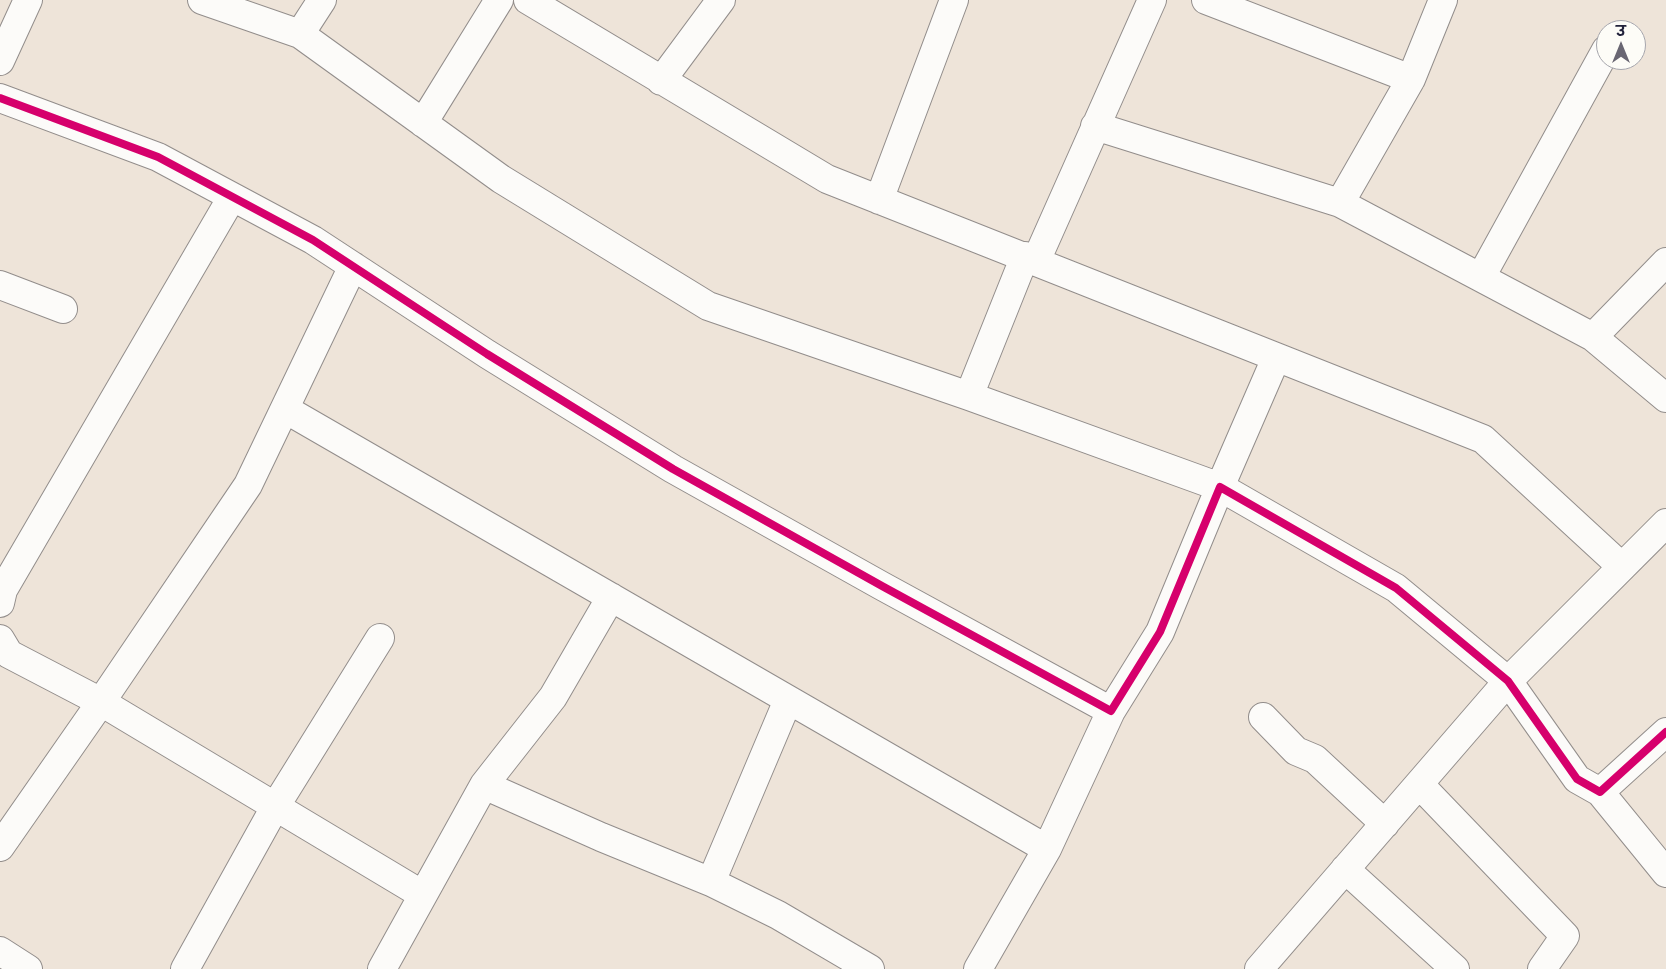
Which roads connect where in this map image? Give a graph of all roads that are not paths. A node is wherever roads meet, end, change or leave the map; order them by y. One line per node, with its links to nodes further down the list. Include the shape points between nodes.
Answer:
1 (28, 0): 12 (street)
2 (202, 0): 11 (street)
3 (322, 0): 11 (street)
4 (499, 0): 17 (street)
5 (528, 0): 15 (street)
6 (721, 0): 15 (street)
7 (954, 0): 20 (street)
8 (1152, 0): 18 (street)
9 (1206, 0): 14 (street)
10 (1443, 0): 14 (street)
11 (300, 34): 17 (street)
12 (0, 62)
13 (1596, 68): 25 (street)
14 (1412, 79): 21 (street)
15 (661, 81): 20 (street, via 827,179)
16 (0, 98): 19 (street, via 158,157)
17 (423, 123): 30 (street, via 501,179 708,306)
18 (1096, 126): 21 (street); 22 (street)
19 (232, 197): 24 (street, via 313,240); 37 (street, via 3,590)
20 (879, 200): 22 (street)
21 (1340, 203): 25 (street)
22 (1031, 259): 29 (street); 30 (street)
23 (1666, 262): 28 (street)
24 (352, 266): 32 (street); 43 (street, via 673,469)
25 (1481, 277): 28 (street)
26 (0, 285): 27 (street)
27 (63, 309)
28 (1593, 337): 31 (street)
29 (1276, 358): 33 (street); 35 (street, via 1483,439)
30 (969, 396): 33 (street)
31 (1666, 398)
32 (285, 409): 36 (street); 42 (street, via 248,485)
33 (1220, 487): 40 (street, via 1396,588); 43 (street, via 1160,632)
34 (1664, 530): 35 (street)
35 (1622, 567): 40 (street)
36 (611, 597): 41 (street); 47 (street, via 553,697)
37 (0, 603)
38 (380, 638): 49 (street)
39 (0, 639): 42 (street, via 9,654)
40 (1508, 681): 46 (street); 48 (street, via 1577,780)
41 (788, 700): 52 (street); 55 (street)
42 (101, 702): 49 (street); 51 (street)
43 (1111, 710): 52 (street)
44 (1263, 717): 50 (street, via 1296,751 1315,759)
45 (1666, 732): 48 (street)
46 (1419, 784): 50 (street); 65 (street, via 1565,936)
47 (484, 785): 55 (street); 56 (street)
48 (1600, 792): 54 (street)
49 (275, 807): 56 (street); 60 (street)
50 (1385, 824): 53 (street)
51 (0, 847)
52 (1047, 849): 63 (street)
53 (1345, 869): 58 (street); 64 (street)
54 (1666, 874)
55 (711, 882): 62 (street, via 778,915)
56 (422, 896): 61 (street)
57 (0, 951): 59 (street)
58 (1268, 966)
59 (28, 969)
60 (185, 969)
61 (382, 969)
62 (870, 969)
63 (978, 969)
64 (1455, 969)
65 (1542, 969)

